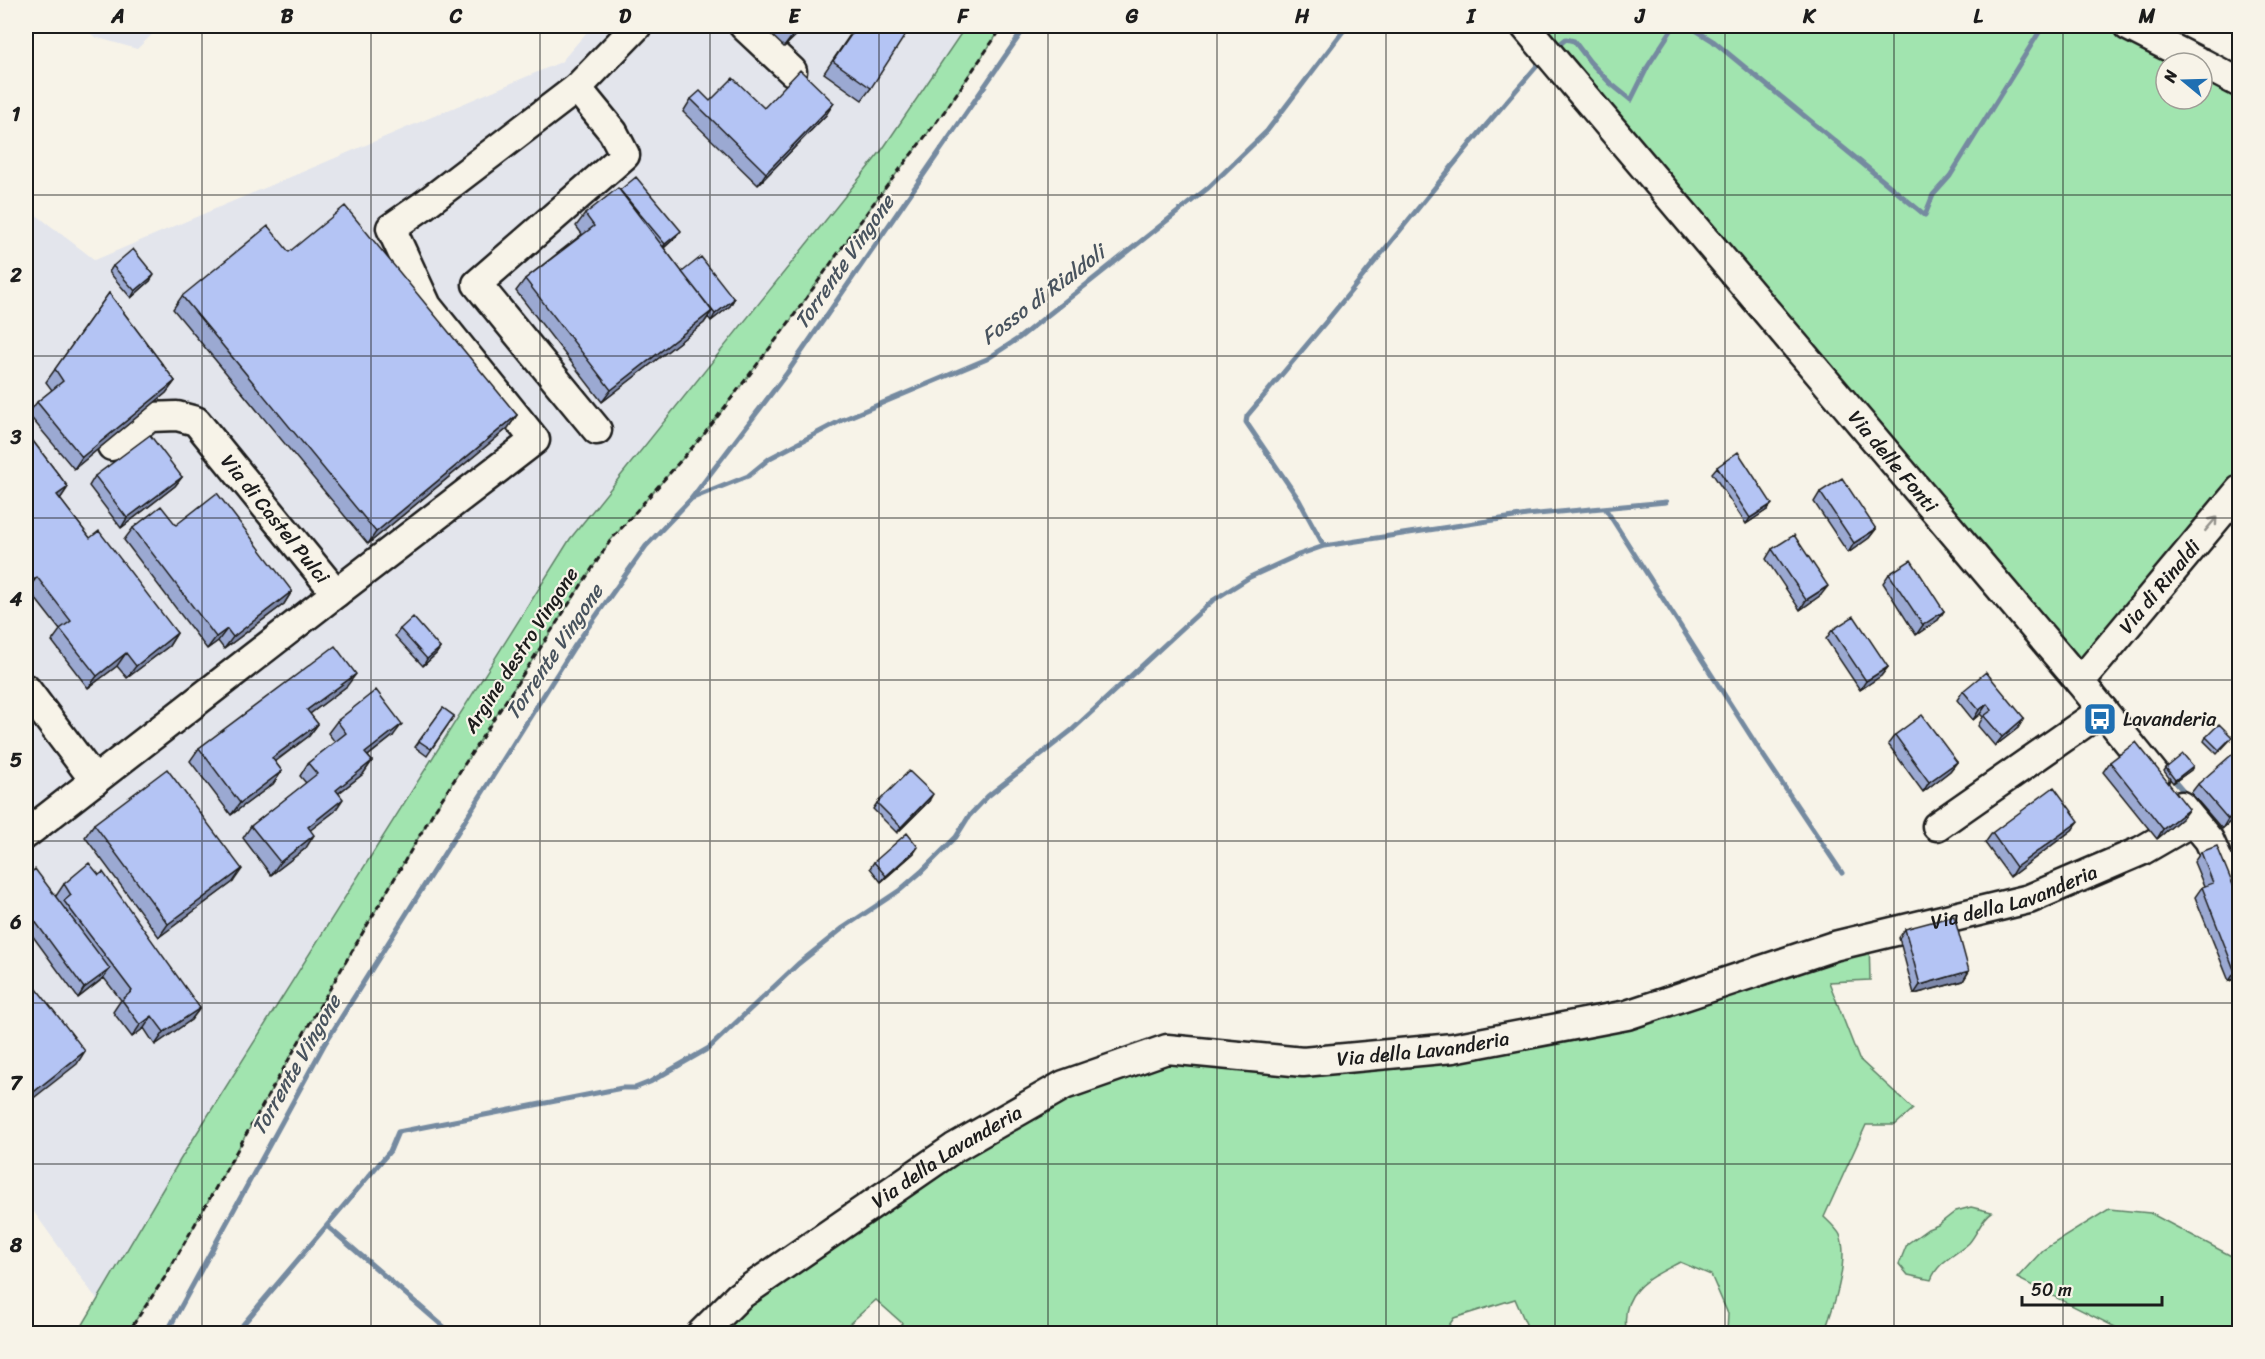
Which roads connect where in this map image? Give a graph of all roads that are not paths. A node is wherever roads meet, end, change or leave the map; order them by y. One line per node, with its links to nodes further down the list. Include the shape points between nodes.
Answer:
1 (637, 26): 9 (street)
2 (744, 26): 7 (street)
3 (1528, 26): 14 (street, Via delle Fonti)
4 (2128, 26): 5 (street)
5 (2178, 51)
6 (2214, 69): 8 (street)
7 (792, 71)
8 (2240, 83)
9 (578, 87): 10 (street, via 613,132 625,155 477,284); 13 (street, via 391,228 428,306 535,440)
10 (597, 430)
11 (112, 446): 13 (street, Via di Castel Pulci, via 150,417 177,416 196,421)
12 (2240, 490): 14 (street, Via di Rinaldi, one-way to 12)
13 (336, 593): 17 (street, Via di Castel Pulci)
14 (2080, 682): 16 (street, Via delle Fonti)
15 (26, 689): 17 (street)
16 (2103, 710): 18 (street, Via delle Fonti); 19 (street)
17 (95, 781): 20 (street, Via di Castel Pulci)
18 (2193, 821): 21 (street, Via delle Fonti, via 2209,840); 22 (street, Via della Lavanderia, via 2141,851 2029,899 1834,946 1627,1016 1453,1048 1303,1062 1167,1050 1064,1084 935,1161 739,1296)
19 (1937, 826)
20 (26, 834)
21 (2240, 910)
22 (701, 1334)

